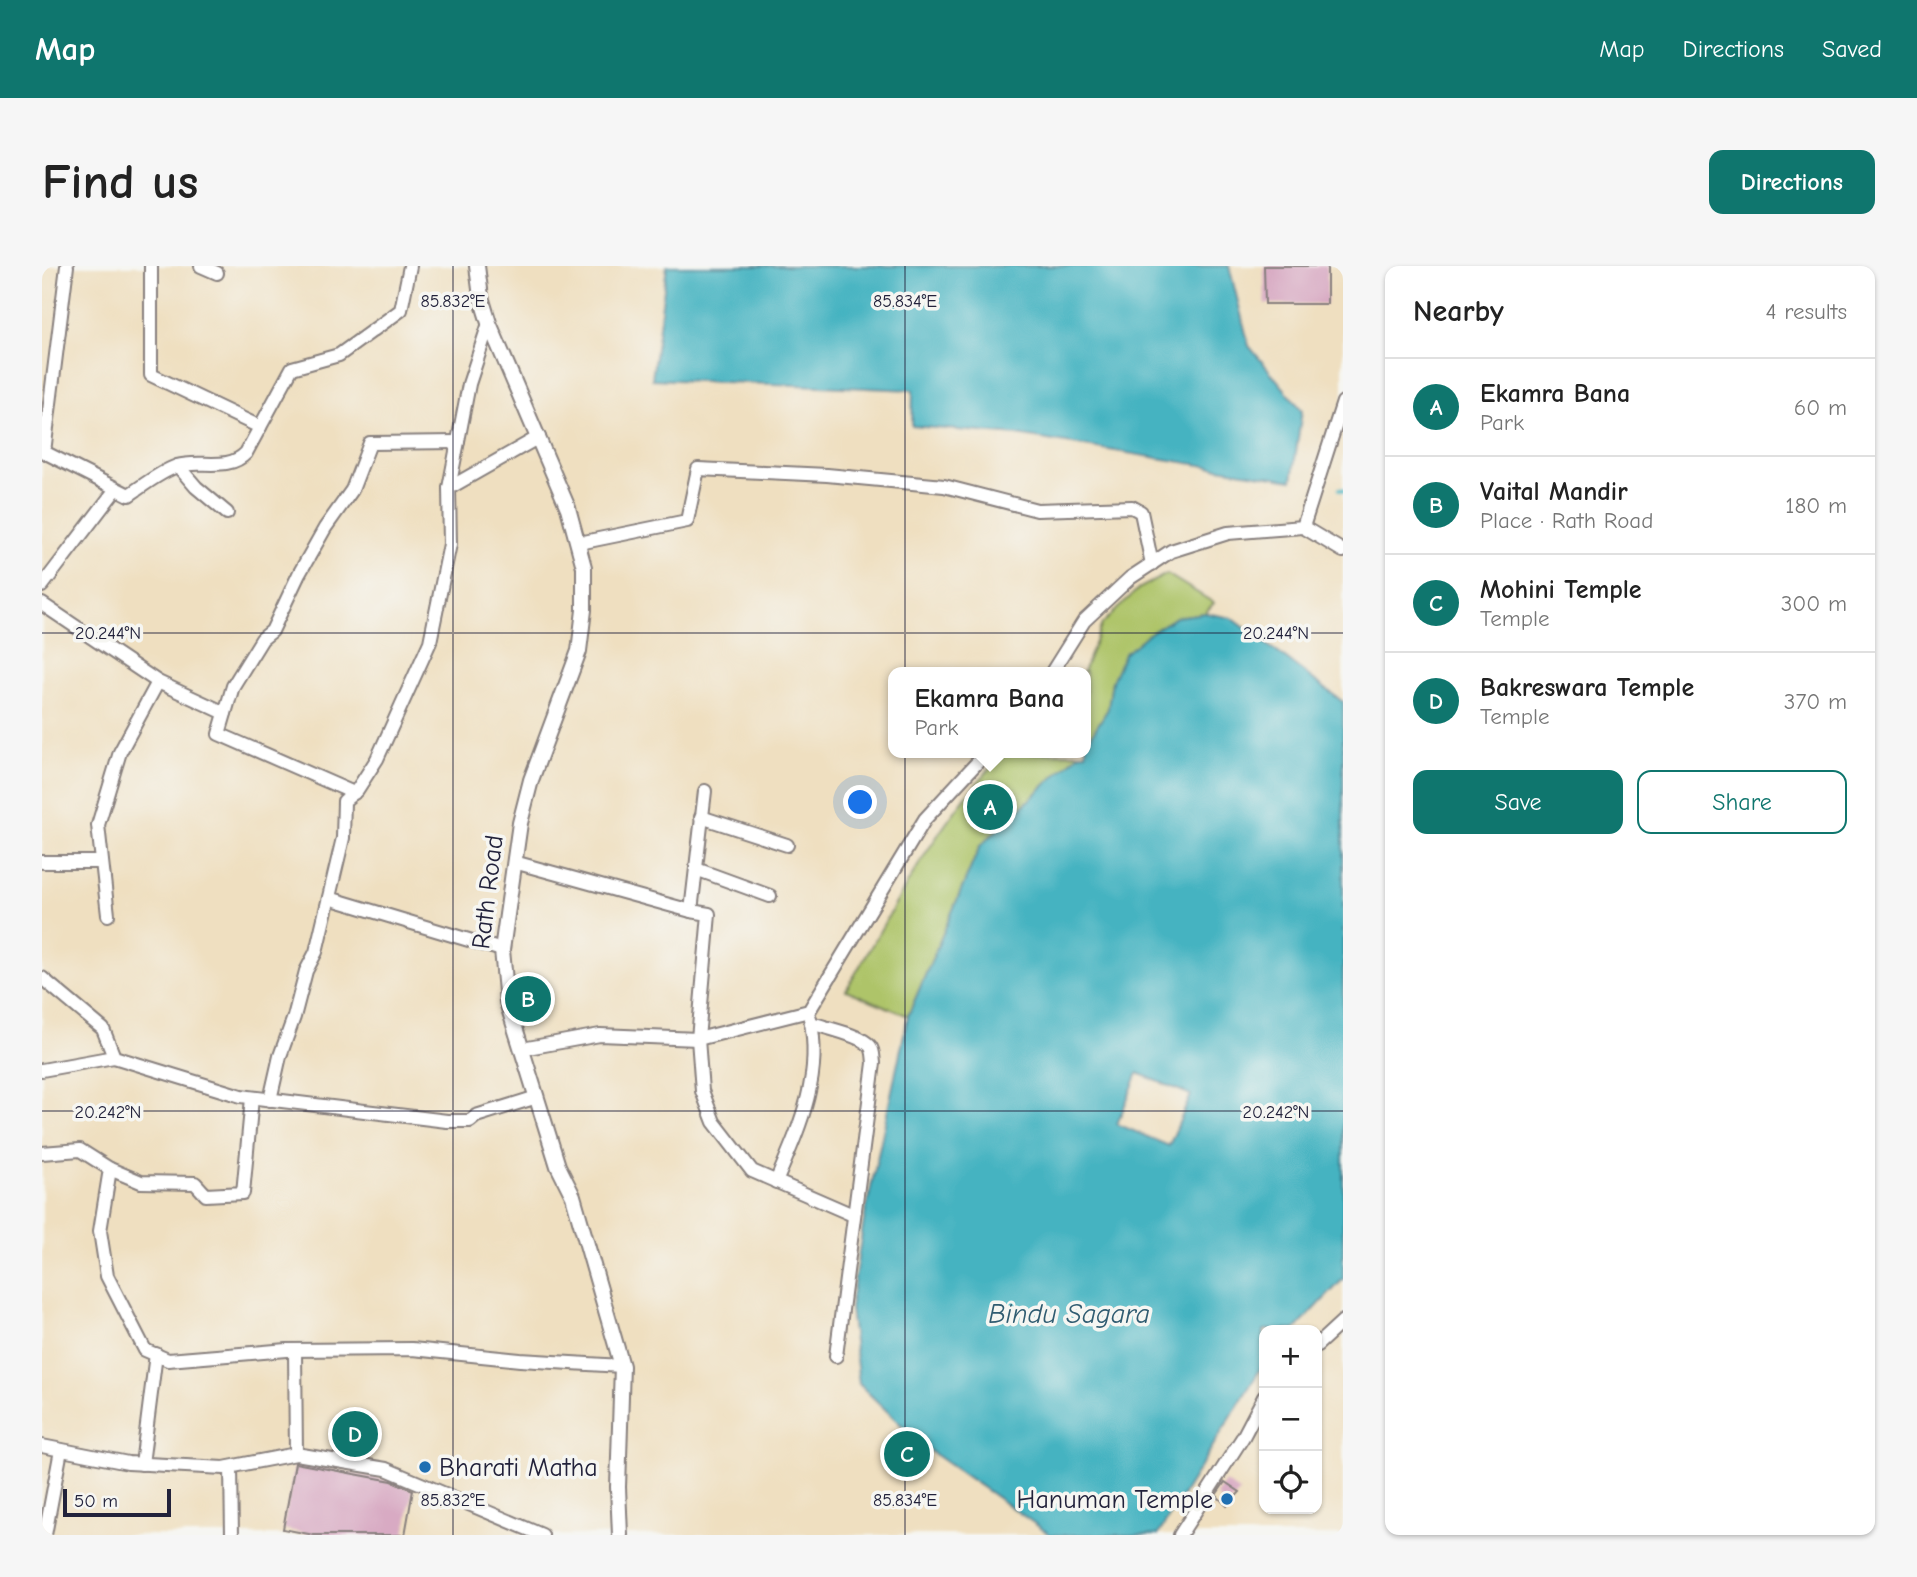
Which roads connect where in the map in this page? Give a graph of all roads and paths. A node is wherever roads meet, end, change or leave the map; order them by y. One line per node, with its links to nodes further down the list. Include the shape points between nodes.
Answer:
1 (67, 266): 12 (street)
2 (151, 266): 9 (street, via 151,375)
3 (201, 266): 6 (street)
4 (410, 266): 9 (street, via 401,310 339,355 292,368)
5 (477, 266): 7 (street, Rath Road)
6 (217, 273)
7 (489, 323): 10 (street, Rath Road); 11 (street, via 469,384)
8 (1343, 402): 17 (street)
9 (260, 427): 13 (street, via 239,460)
10 (539, 437): 14 (street); 18 (street, Rath Road)
11 (458, 442): 14 (street); 25 (street, via 370,443 352,490 324,528 272,631 262,639 233,686)
12 (43, 451): 15 (street)
13 (178, 466): 15 (street, via 130,495); 16 (street)
14 (449, 488): 28 (street, via 450,544 430,642 377,759)
15 (116, 489): 21 (street)
16 (227, 513)
17 (1303, 527): 19 (street); 20 (street, via 1228,533 1171,551)
18 (577, 539): 20 (street, via 584,542 687,521 698,469 775,472 944,486 1037,510 1132,507 1141,512); 33 (street, Rath Road, via 584,567 579,651 531,780)
19 (1343, 551)
20 (1152, 564): 23 (street, via 1084,621)
21 (42, 586)
22 (42, 604): 24 (street)
23 (1055, 667)
24 (158, 682): 25 (street); 32 (street, via 120,752 98,825)
25 (225, 713): 28 (street, via 219,734)
26 (981, 758): 41 (street, via 925,819)
27 (705, 791): 29 (street)
28 (354, 793): 36 (street, via 344,801 343,838)
29 (701, 817): 30 (street); 34 (street)
30 (787, 845)
31 (42, 862): 32 (street)
32 (100, 862): 38 (street)
33 (514, 862): 37 (street); 39 (street, Rath Road)
34 (696, 869): 35 (street); 37 (street)
35 (770, 896)
36 (329, 898): 39 (street); 48 (street)
37 (691, 911): 42 (street, via 709,914)
38 (108, 915)
39 (502, 950): 43 (street, Rath Road, via 507,1002)
40 (42, 978): 44 (street, via 103,1029)
41 (810, 1017): 42 (street); 51 (street, via 811,1092); 52 (street, via 869,1044 873,1051)
42 (698, 1039): 43 (street, via 600,1035); 51 (street, via 702,1091 714,1122 752,1171)
43 (522, 1049): 46 (street, Rath Road)
44 (114, 1057): 45 (street); 47 (street)
45 (42, 1070)
46 (537, 1097): 48 (street, via 470,1121); 58 (street, Rath Road, via 558,1166 573,1196)
47 (253, 1098): 48 (street); 50 (street, via 243,1193 206,1195 195,1183 141,1182)
48 (270, 1100)
49 (42, 1153): 50 (street, via 80,1150)
50 (110, 1169): 56 (street, via 100,1231 107,1276 145,1350)
51 (776, 1182): 52 (street)
52 (853, 1215): 57 (street)
53 (1343, 1321): 54 (street)
54 (1322, 1340)
55 (295, 1350): 56 (street, via 169,1360); 58 (street, via 412,1349); 62 (street)
56 (156, 1354): 63 (street)
57 (836, 1356)
58 (622, 1366): 68 (street, Rath Road)
59 (1259, 1406): 69 (street)
60 (42, 1446): 61 (street)
61 (61, 1450): 63 (street); 65 (street)
62 (296, 1454): 64 (street); 67 (street, via 386,1469)
63 (142, 1464): 64 (street)
64 (231, 1466): 66 (street)
65 (45, 1535)
66 (232, 1535)
67 (542, 1535)
68 (620, 1535)
69 (1180, 1535)

